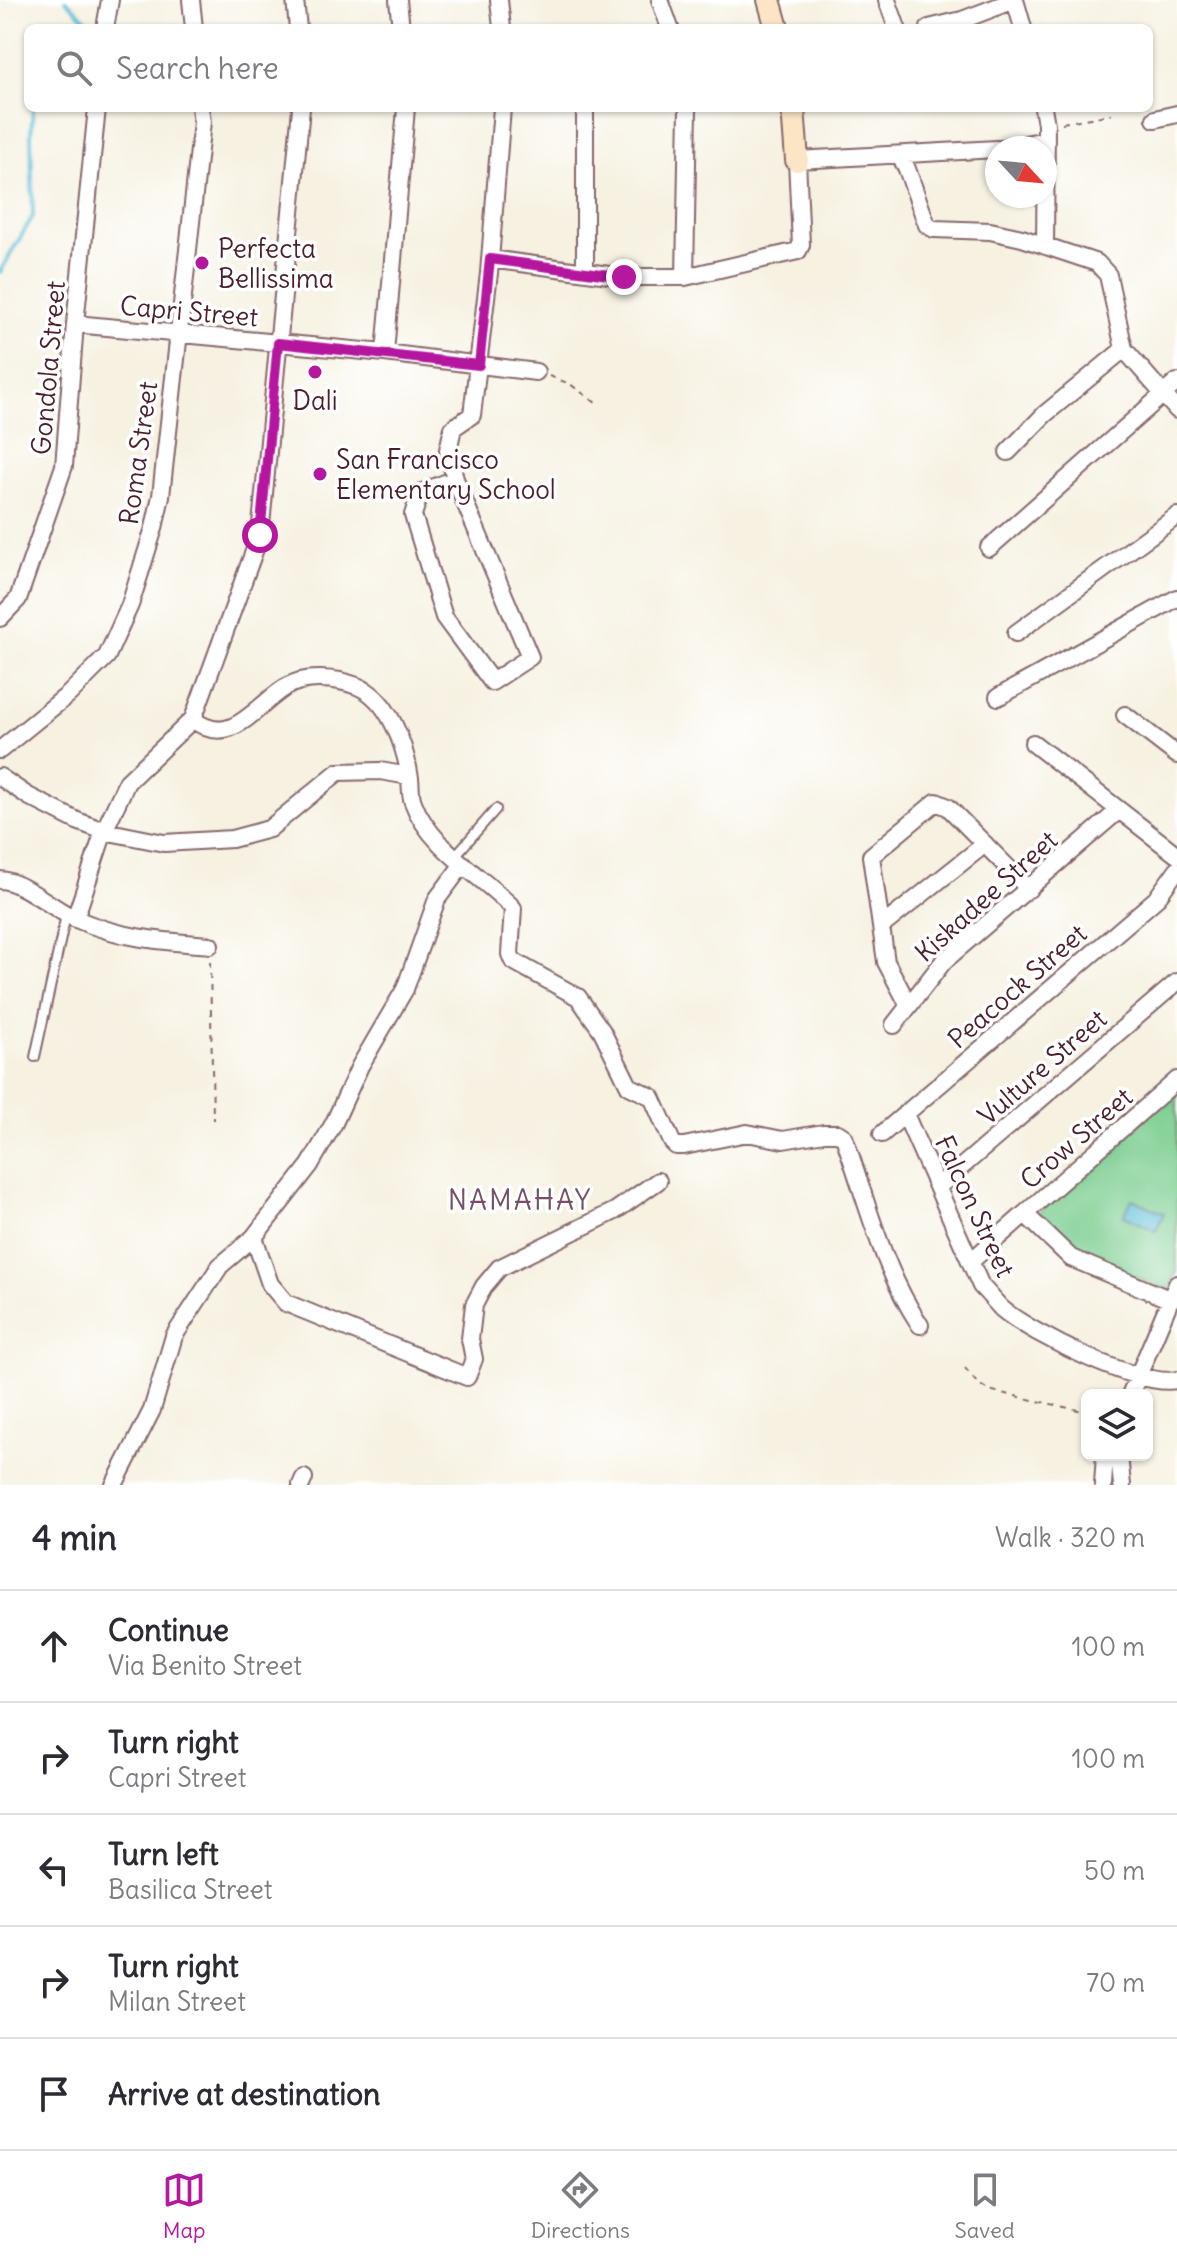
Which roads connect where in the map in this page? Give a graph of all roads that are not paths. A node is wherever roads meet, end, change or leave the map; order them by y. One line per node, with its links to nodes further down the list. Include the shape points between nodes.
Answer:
1 (110, 0): 10 (street)
2 (191, 0): 11 (street)
3 (295, 0): 12 (street)
4 (398, 0): 13 (street)
5 (499, 0): 14 (street)
6 (660, 0): 15 (street)
7 (769, 0): 16 (street)
8 (887, 0): 17 (street)
9 (1015, 0): 18 (street); 19 (street)
10 (106, 24)
11 (194, 24)
12 (298, 24)
13 (401, 24)
14 (502, 24)
15 (669, 24)
16 (776, 24)
17 (896, 24)
18 (946, 24)
19 (1022, 24)
20 (97, 112): 39 (street, Gondola Street)
21 (201, 112): 40 (street, Roma Street)
22 (301, 112): 41 (street)
23 (406, 112): 43 (street)
24 (502, 112): 36 (street)
25 (585, 112): 37 (street)
26 (688, 112): 38 (street)
27 (793, 112): 34 (street)
28 (1177, 114): 29 (street)
29 (1155, 119)
30 (1045, 124): 31 (street); 35 (street)
31 (1024, 136)
32 (985, 151): 33 (street)
33 (900, 156): 34 (street); 35 (street, via 927,225 990,231)
34 (797, 160): 38 (street, via 798,251)
35 (1045, 246): 42 (street, via 1097,263 1108,275)
36 (490, 259): 37 (street); 44 (street)
37 (585, 272): 38 (street)
38 (685, 277)
39 (75, 324): 40 (street, Capri Street); 54 (street, Gondola Street, via 64,466 18,599)
40 (178, 334): 41 (street, Capri Street); 60 (street, Roma Street, via 161,496 130,605 107,656)
41 (278, 343): 43 (street, Capri Street); 58 (street, via 260,535)
42 (1124, 349): 47 (street); 49 (street)
43 (385, 353): 44 (street, Capri Street)
44 (479, 365): 45 (street, Capri Street); 50 (street, via 472,415 453,428 448,450)
45 (536, 372)
46 (1177, 382): 47 (street)
47 (1162, 395): 48 (street); 52 (street)
48 (1177, 410)
49 (1008, 452)
50 (455, 479): 50 (street, via 530,657 492,682 444,617 413,515 420,493)
51 (1177, 516): 55 (street)
52 (989, 548)
53 (1177, 598): 56 (street)
54 (0, 618)
55 (1016, 633)
56 (998, 697)
57 (1125, 715): 61 (street)
58 (193, 719): 62 (street, via 206,729 226,730 288,686 328,680 359,687 386,709); 66 (street, via 127,782)
59 (1033, 743): 65 (street)
60 (0, 750)
61 (1177, 755)
62 (409, 776): 66 (street, via 338,772 269,829 232,839 164,843); 69 (street, via 413,802)
63 (0, 777): 66 (street)
64 (496, 809): 69 (lane)
65 (1118, 811): 68 (street); 72 (street, Kiskadee Street)
66 (104, 831): 73 (street)
67 (985, 844): 72 (street); 74 (street); 74 (street, via 948,807 936,802 871,856)
68 (1177, 855)
69 (459, 861): 86 (street, via 437,899 405,989 334,1123 310,1165); 89 (street, via 513,908 513,961 578,997 629,1086 652,1097 676,1146 747,1133 783,1140 824,1133 844,1137 877,1238)
70 (1177, 870): 81 (street, Peacock Street, via 1156,899)
71 (0, 880): 73 (street)
72 (1029, 889): 77 (street, Kiskadee Street, via 943,962)
73 (70, 916): 75 (street, via 136,939); 79 (lane)
74 (882, 926): 77 (street, via 886,962)
75 (210, 945)
76 (1177, 982): 84 (street, Vulture Street)
77 (908, 1004): 78 (street, Kiskadee Street)
78 (894, 1025)
79 (35, 1057)
80 (1177, 1080): 85 (street, Crow Street)
81 (905, 1114): 82 (street, Peacock Street); 84 (street, Falcon Street)
82 (882, 1134)
83 (658, 1181): 86 (street, via 615,1211 499,1268 474,1305 474,1359 467,1377 286,1303 270,1284)
84 (938, 1187): 87 (street, Falcon Street)
85 (1025, 1214): 87 (street, Crow Street); 88 (street, via 1071,1258)
86 (254, 1237): 95 (street, via 220,1266 174,1336 152,1410)
87 (970, 1262): 90 (street, Falcon Street, via 981,1286 1023,1324 1064,1347)
88 (1174, 1292): 90 (street)
89 (920, 1325)
90 (1138, 1376): 91 (street, Falcon Street, via 1166,1383); 92 (street)
91 (1177, 1380)
92 (1133, 1389)
93 (1105, 1461): 96 (street)
94 (1120, 1461): 97 (street)
95 (114, 1485)
96 (1103, 1485)
97 (1122, 1485)

